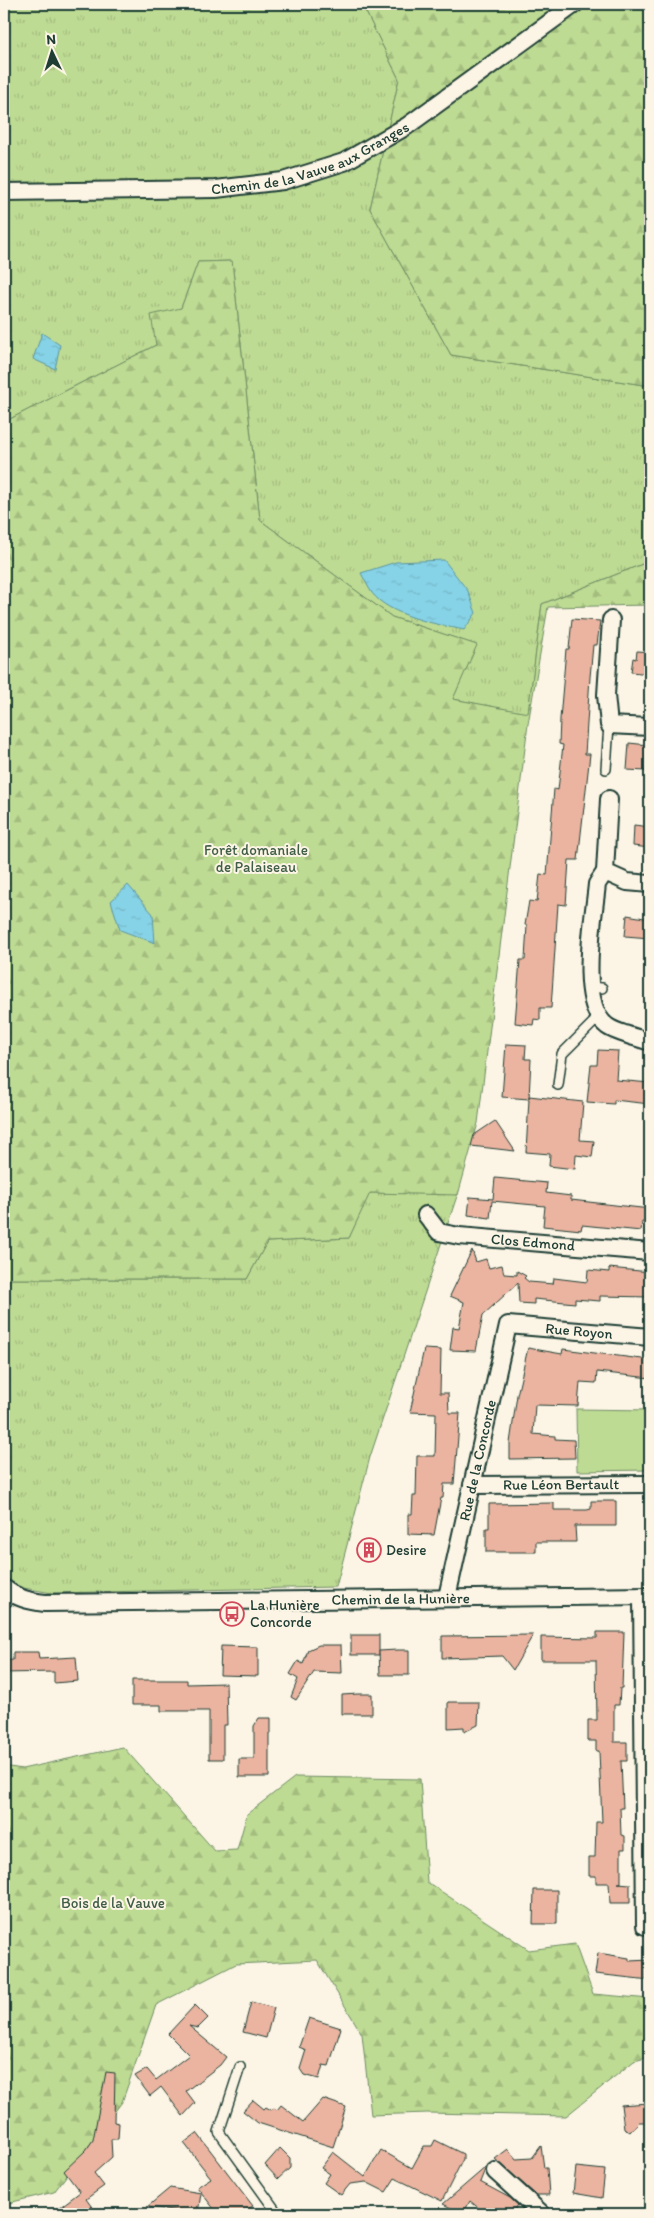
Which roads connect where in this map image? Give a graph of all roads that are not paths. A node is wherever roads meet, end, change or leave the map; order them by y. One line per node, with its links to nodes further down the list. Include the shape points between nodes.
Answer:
1 (575, 4): 2 (street, Chemin de la Vauve aux Granges, via 407,126 344,162 284,181 216,189)
2 (4, 192)
3 (611, 620): 4 (street, via 606,695)
4 (609, 725): 5 (street); 6 (lane)
5 (650, 727)
6 (606, 769)
7 (609, 799): 8 (street)
8 (605, 872): 9 (street, via 627,882); 10 (street, via 597,884 595,1009)
9 (650, 884)
10 (600, 1016): 11 (street, via 607,1026); 12 (lane, via 562,1054)
11 (650, 1042)
12 (558, 1086)
13 (426, 1215): 14 (street, Clos Edmond, via 439,1232 459,1236)
14 (650, 1252)
15 (508, 1325): 16 (street, Rue Royon); 18 (street, Rue de la Concorde)
16 (650, 1337)
17 (650, 1484): 18 (street, Rue Léon Bertault)
18 (472, 1485): 21 (street, Rue de la Concorde)
19 (7, 1596): 21 (street, Chemin de la Hunière, via 45,1603)
20 (646, 1596): 21 (street, Chemin de la Hunière); 22 (street)
21 (448, 1597)
22 (645, 1926)
23 (240, 2067): 25 (lane, via 219,2132)
24 (495, 2171): 26 (street)
25 (278, 2214)
26 (542, 2214)

